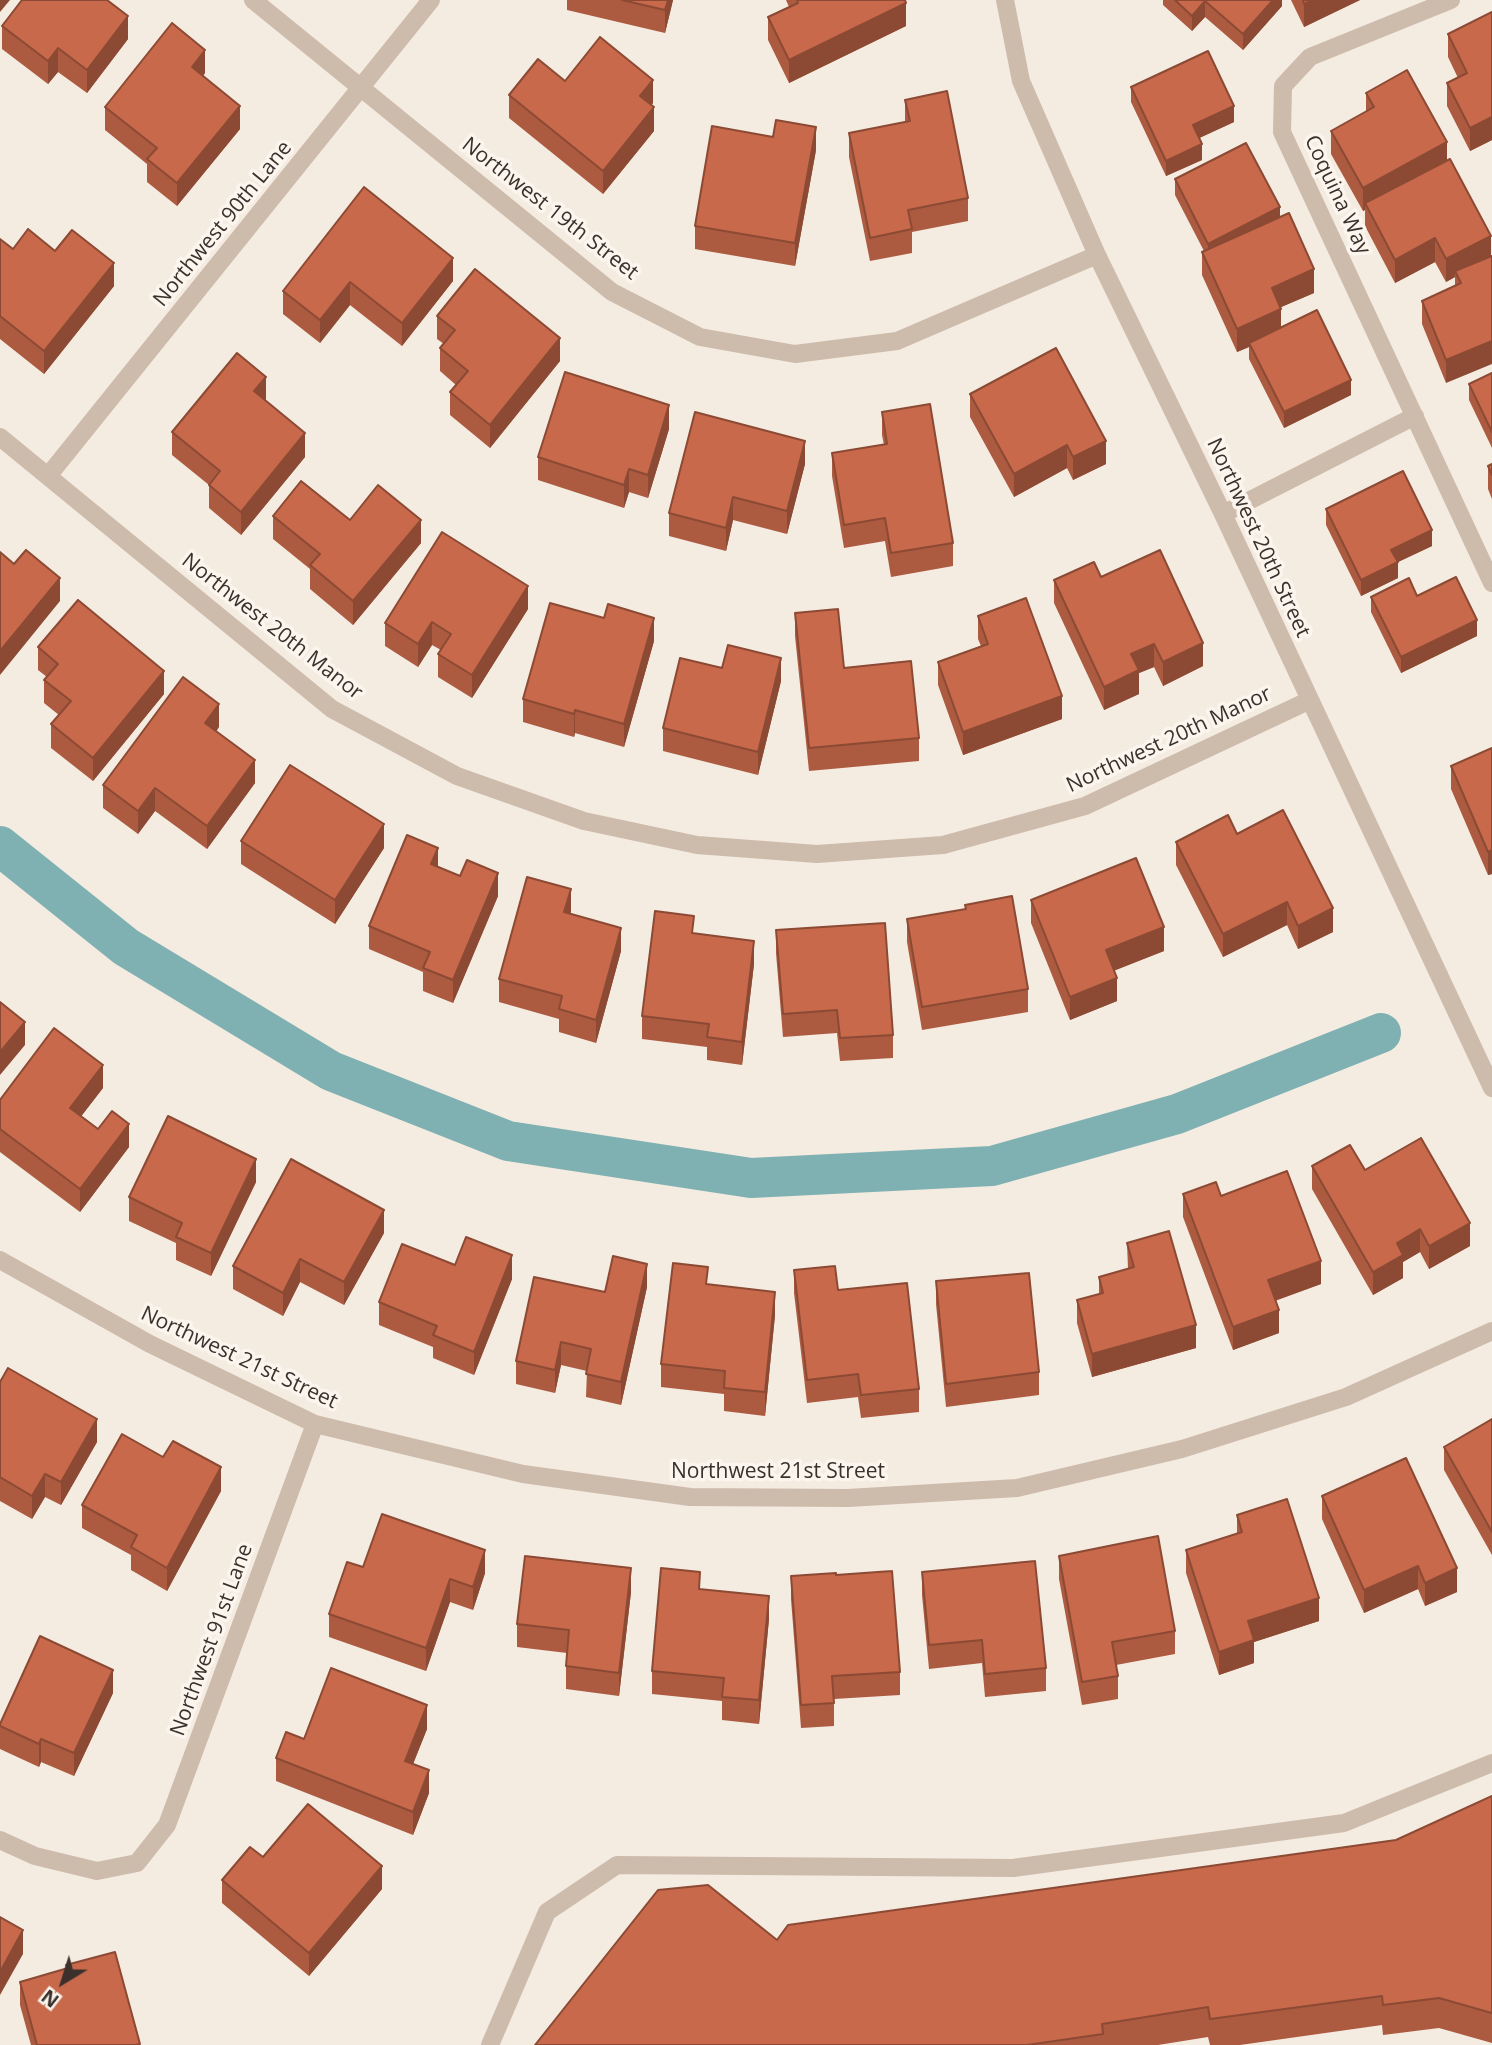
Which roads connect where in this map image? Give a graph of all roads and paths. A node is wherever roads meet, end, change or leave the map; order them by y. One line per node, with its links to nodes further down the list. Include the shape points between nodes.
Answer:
1 (253, 0): 5 (street, Northwest 19th Street)
2 (431, 0): 5 (street, Northwest 90th Lane)
3 (1005, 0): 6 (street, Northwest 20th Street, via 1021,81)
4 (1451, 0): 7 (street, Coquina Way, via 1310,57 1283,86 1282,132)
5 (362, 88): 6 (street, Northwest 19th Street, via 612,292 700,337 795,354 897,341); 9 (street, Northwest 90th Lane)
6 (1097, 255): 10 (street, Northwest 20th Street)
7 (1415, 416): 10 (street); 11 (street, Coquina Way)
8 (0, 437): 9 (street, Northwest 20th Manor)
9 (48, 476): 12 (street, Northwest 20th Manor, via 332,709 457,776 584,821 697,845 817,854 943,845 1085,806)
10 (1223, 514): 12 (street, Northwest 20th Street)
11 (1492, 583)
12 (1308, 701): 13 (street, Northwest 20th Street)
13 (1492, 1088)
14 (0, 1260): 16 (street, Northwest 21st Street, via 150,1344)
15 (1492, 1331): 16 (street, Northwest 21st Street, via 1346,1397 1182,1449 1017,1488 848,1498 690,1497 523,1474)
16 (316, 1424): 18 (street, Northwest 91st Lane, via 167,1825 137,1864 97,1871 35,1856)
17 (1492, 1763): 19 (street, via 1344,1823 1013,1868 617,1866 547,1912)
18 (0, 1840)
19 (490, 2045)

